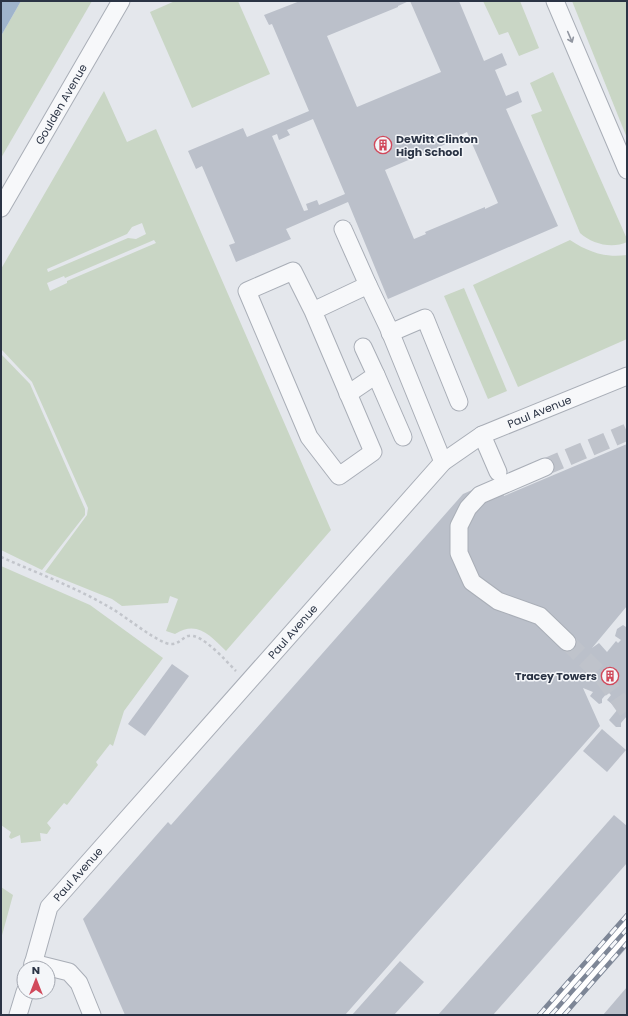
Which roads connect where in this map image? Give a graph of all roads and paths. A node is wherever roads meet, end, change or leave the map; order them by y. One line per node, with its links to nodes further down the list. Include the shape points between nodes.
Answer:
1 (121, 1): 4 (street, Goulden Avenue)
2 (555, 1): 3 (street, one-way to 3)
3 (627, 170)
4 (1, 208)
5 (343, 229): 6 (street)
6 (368, 285): 7 (street); 8 (street)
7 (313, 311): 12 (street); 12 (street, via 293,271 247,291 309,437 339,476 373,452)
8 (390, 333): 13 (street, via 425,318); 16 (street)
9 (364, 347): 10 (street)
10 (376, 375): 12 (street); 15 (street)
11 (627, 376): 14 (street, Paul Avenue)
12 (348, 394)
13 (459, 402)
14 (482, 435): 16 (street, Paul Avenue); 18 (street)
15 (403, 437)
16 (443, 462): 21 (street, Paul Avenue)
17 (546, 466): 20 (street, via 480,495 468,508 459,526 459,553 472,582 498,601 540,616)
18 (498, 472)
19 (1, 557): 21 (path, via 86,595 165,643 178,643 188,636 195,636 207,643)
20 (567, 642)
21 (248, 683): 23 (street, Paul Avenue, via 49,908)
22 (627, 930): 28 (main road)
23 (34, 960)
24 (56, 970): 27 (street, via 69,972 79,983)
25 (23, 1000): 26 (street)
26 (18, 1015)
27 (92, 1015)
28 (551, 1015)

